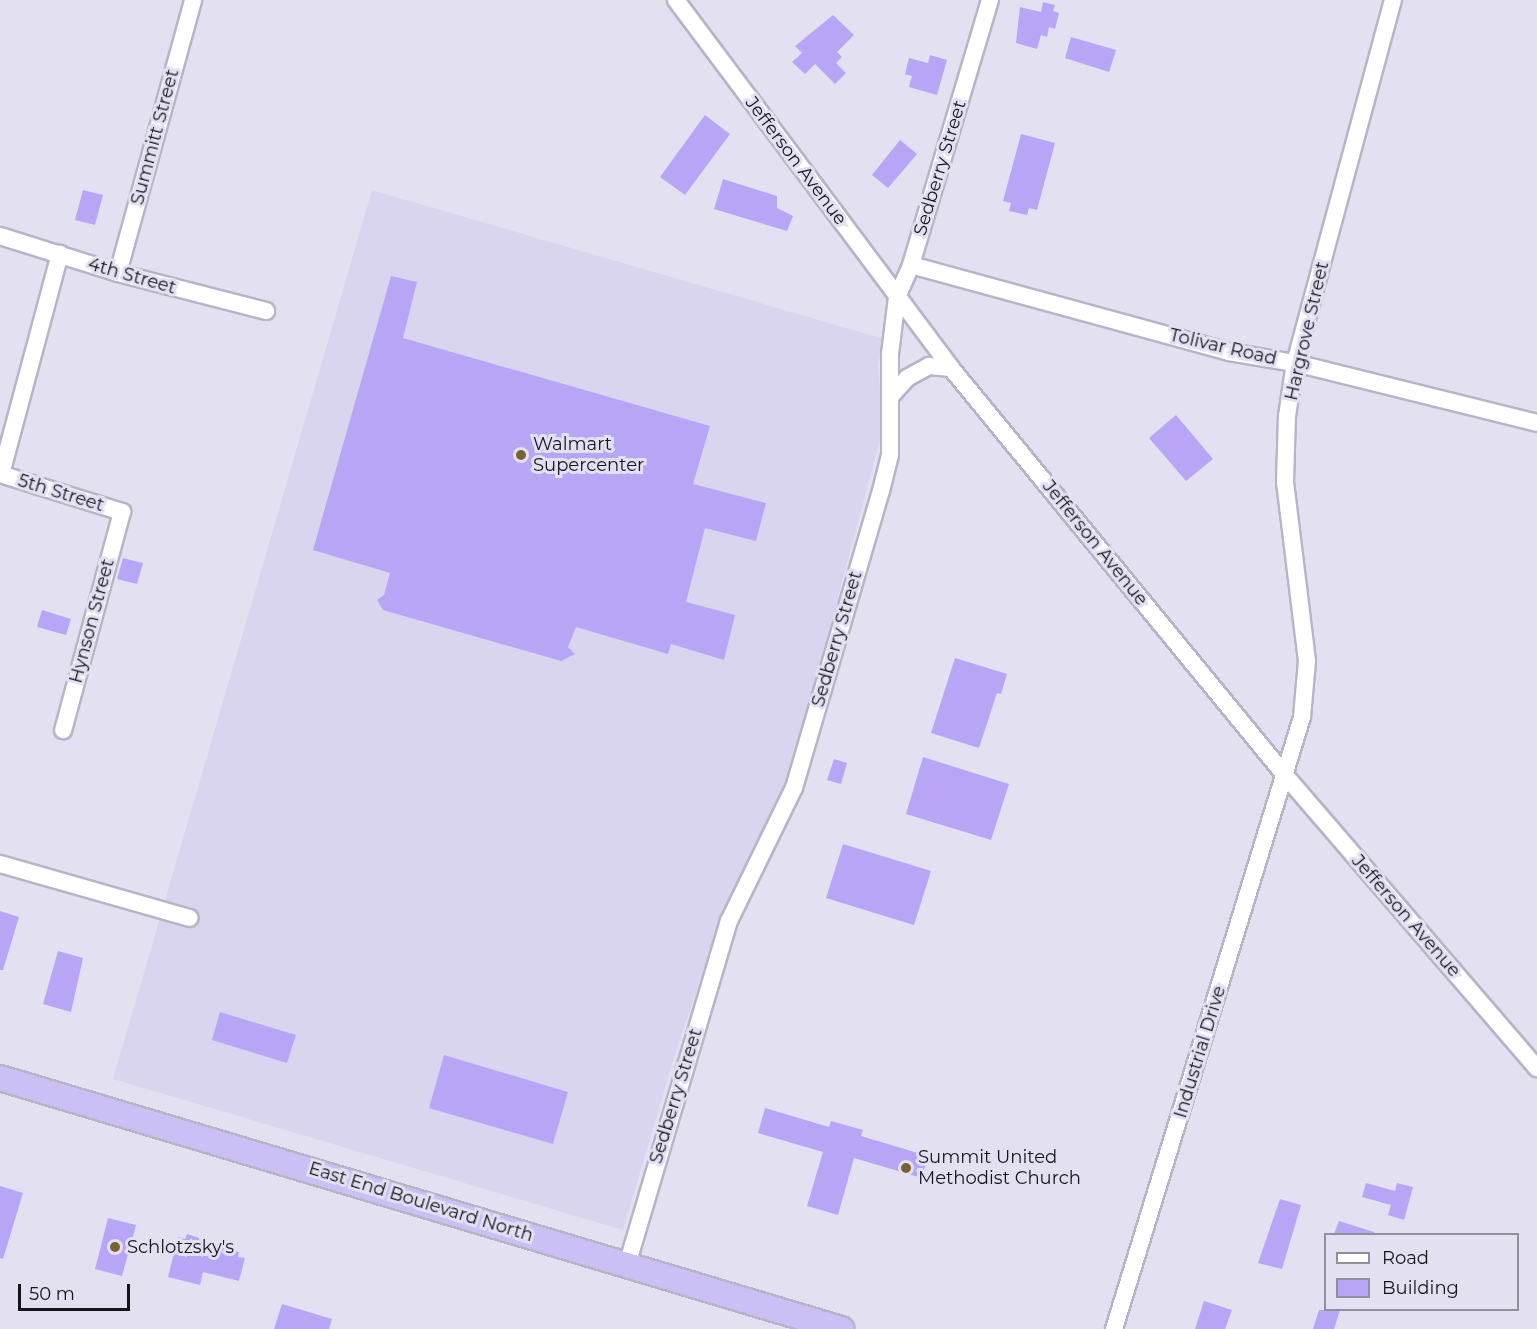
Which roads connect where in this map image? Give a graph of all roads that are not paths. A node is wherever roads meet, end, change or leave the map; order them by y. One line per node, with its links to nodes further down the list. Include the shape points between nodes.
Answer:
1 (193, 0): 8 (street, Summitt Street)
2 (676, 0): 9 (street, Jefferson Avenue)
3 (990, 0): 7 (street, Sedberry Street)
4 (1392, 0): 11 (street, Hargrove Street)
5 (0, 236): 6 (street, 4th Street)
6 (60, 254): 8 (street, 4th Street); 15 (street)
7 (911, 265): 9 (street, Sedberry Street); 11 (street, Tolivar Road, via 1229,352)
8 (117, 273): 10 (street, 4th Street)
9 (897, 297): 12 (street, Jefferson Avenue); 13 (street, Sedberry Street, via 890,354)
10 (266, 311)
11 (1295, 363): 14 (street, Tolivar Road); 18 (street, Hargrove Street, via 1285,482 1307,661 1302,717)
12 (951, 368): 13 (street, via 929,366 908,378); 18 (street, Jefferson Avenue)
13 (891, 396): 23 (street, Sedberry Street, via 886,473 794,788 729,921)
14 (1537, 423)
15 (0, 474): 16 (street, 5th Street)
16 (122, 512): 17 (street, Hynson Street)
17 (63, 730)
18 (1284, 774): 21 (street, Jefferson Avenue); 25 (street, Industrial Drive)
19 (0, 864): 20 (street)
20 (189, 918)
21 (1537, 1068)
22 (0, 1078): 23 (highway, East End Boulevard North)
23 (627, 1265): 24 (highway, East End Boulevard North)
24 (841, 1329)
25 (1114, 1329)

